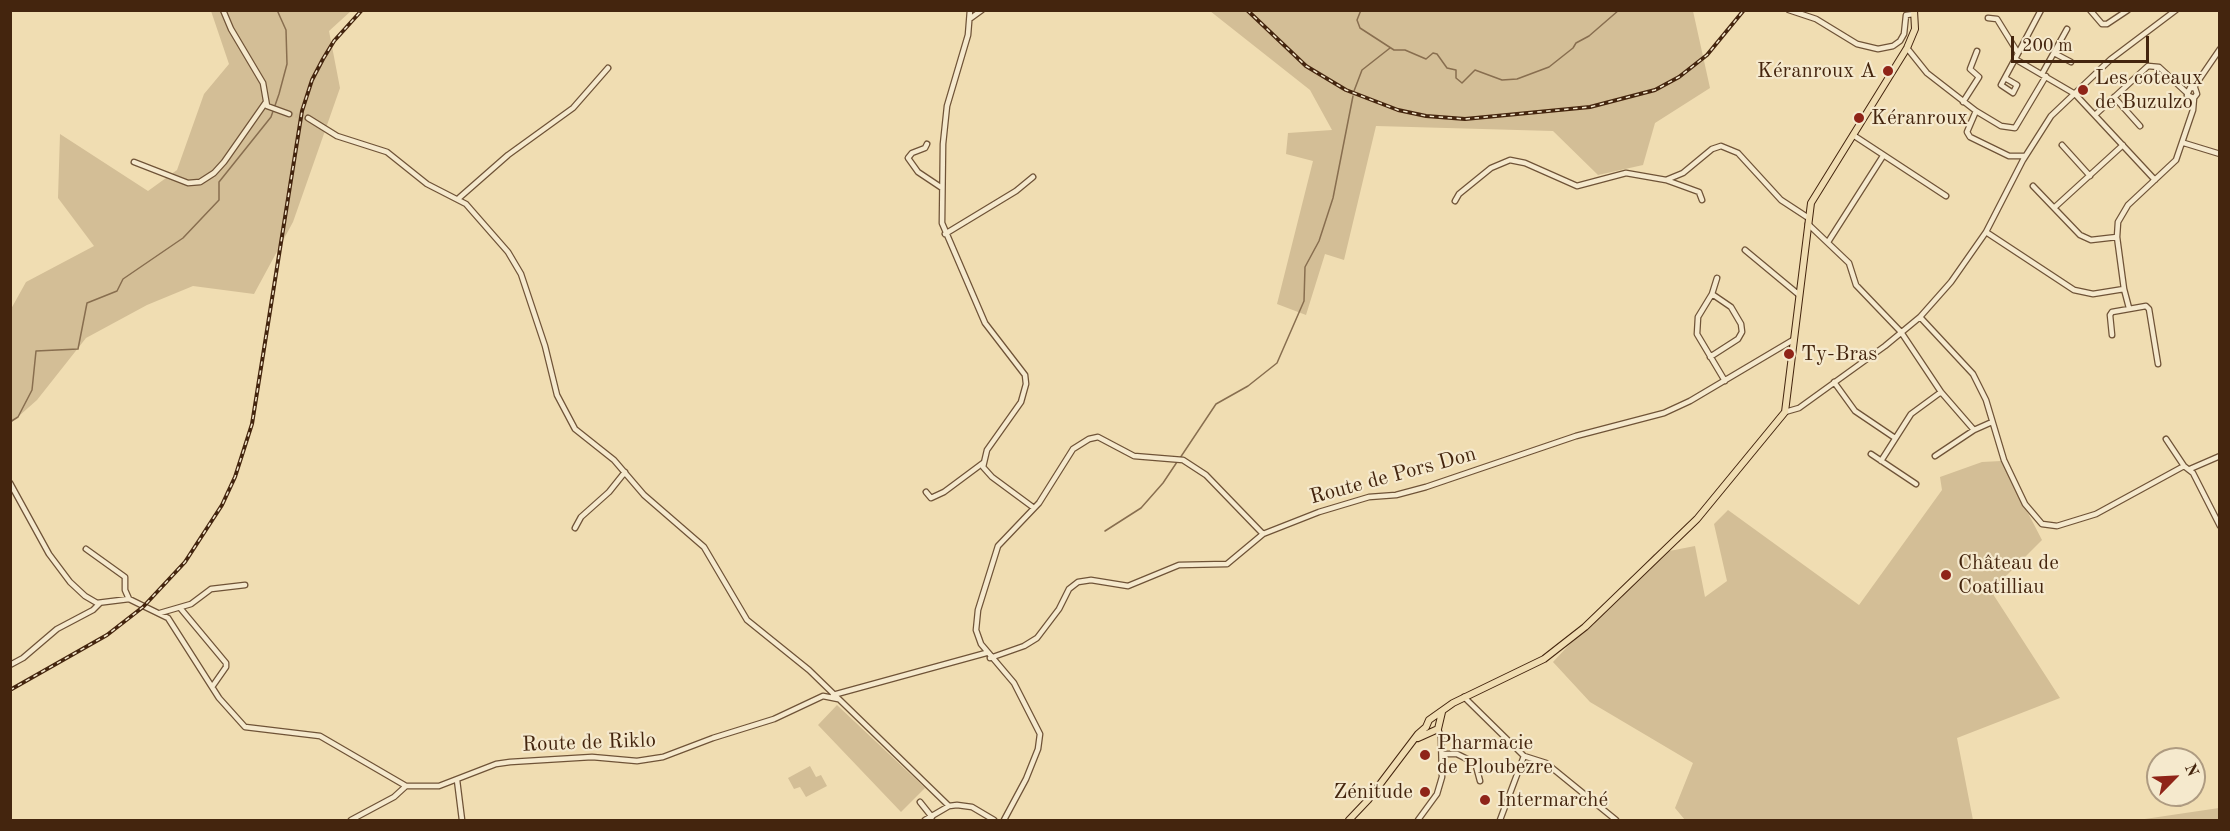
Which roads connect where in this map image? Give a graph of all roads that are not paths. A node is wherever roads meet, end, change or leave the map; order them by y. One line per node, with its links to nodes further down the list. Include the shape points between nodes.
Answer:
1 (223, 10): 29 (street, via 264,82)
2 (970, 10): 10 (street)
3 (982, 10): 10 (street)
4 (1788, 10): 9 (street, via 1816,19 1857,44 1878,49 1900,41 1906,15)
5 (2041, 10): 16 (street)
6 (2090, 10): 7 (street, via 2102,24)
7 (2128, 10)
8 (2176, 10): 25 (street, via 2111,59)
9 (1914, 12): 13 (main road, via 1914,36)
10 (971, 18): 49 (street, via 947,106)
11 (1988, 18): 16 (street, via 1997,19)
12 (2067, 29): 17 (street)
13 (1907, 48): 28 (street, via 1926,74); 35 (main road)
14 (2220, 49): 23 (street)
15 (1977, 51): 28 (street, via 1970,69 1979,77)
16 (2018, 53): 18 (street)
17 (2054, 53): 19 (street); 21 (street)
18 (2015, 59): 21 (street); 22 (street)
19 (2071, 62)
20 (608, 68): 51 (street, via 573,108 508,155)
21 (2044, 75): 25 (street); 30 (street, via 2015,128 2008,129)
22 (2005, 78)
23 (2194, 87): 24 (street); 27 (street, via 2198,93)
24 (2186, 92): 26 (street, via 2159,67 2148,66); 27 (street)
25 (2074, 94): 32 (street); 42 (street, via 2051,116)
26 (2114, 97): 32 (street); 34 (street)
27 (2194, 98): 36 (street)
28 (1963, 102): 30 (street)
29 (266, 104): 31 (street); 43 (street, via 224,162 200,182 188,183)
30 (1976, 111): 42 (street, via 1967,132 1970,137 2009,156)
31 (289, 114)
32 (2096, 115): 39 (street)
33 (308, 118): 51 (street, via 337,136 387,152 427,184)
34 (2140, 126)
35 (1853, 135): 41 (street); 55 (main road, via 1820,187)
36 (2184, 143): 40 (street); 47 (street, via 2176,160)
37 (927, 144): 49 (street, via 908,158 918,172)
38 (2062, 145): 44 (street)
39 (2123, 146): 44 (street); 47 (street)
40 (2220, 154)
41 (1883, 156): 50 (street); 59 (street)
42 (2025, 156): 56 (street)
43 (134, 162)
44 (2090, 176): 54 (street)
45 (1033, 177): 57 (street)
46 (1666, 180): 52 (street, via 1699,192); 53 (street, via 1626,173 1577,186 1510,160 1491,168); 55 (street, via 1683,173 1712,149 1725,147 1746,160 1781,200)
47 (2155, 180): 58 (street, via 2122,213)
48 (2033, 186): 54 (street)
49 (942, 188): 57 (street)
50 (1946, 196)
51 (459, 198): 86 (street, via 508,252 521,274 568,421)
52 (1702, 200)
53 (1455, 201)
54 (2055, 207): 58 (street, via 2079,235 2091,240)
55 (1807, 220): 59 (street); 64 (main road)
56 (1986, 232): 62 (street, via 2074,290 2093,294); 66 (street, via 1952,282)
57 (945, 234): 84 (street, via 985,322 1025,375 1022,402 994,438)
58 (2116, 237): 62 (street)
59 (1828, 242): 67 (street, via 1849,263 1856,285)
60 (1745, 250): 64 (street)
61 (1716, 278): 63 (street)
62 (2124, 289): 65 (street)
63 (1713, 294): 70 (street, via 1696,326); 70 (street, via 1731,307 1742,332 1738,339)
64 (1798, 294): 69 (main road)
65 (2129, 308): 68 (street, via 2110,315); 71 (street, via 2150,309)
66 (1920, 317): 67 (street); 76 (street, via 1973,374)
67 (1901, 332): 73 (street); 74 (street)
68 (2112, 335)
69 (1793, 340): 72 (street, Route de Pors Don); 75 (main road)
70 (1710, 357): 72 (street)
71 (2158, 364)
72 (1725, 381): 93 (street, Route de Pors Don, via 1664,412 1576,436 1426,487 1341,504)
73 (1834, 382): 75 (street, via 1799,408); 78 (street, via 1854,411)
74 (1941, 392): 77 (street); 78 (street, via 1911,414)
75 (1785, 412): 104 (main road, via 1709,506 1606,607 1544,659)
76 (1992, 422): 77 (street); 85 (street, via 2004,460 2025,504 2042,524 2057,526 2096,514)
77 (1974, 430): 81 (street)
78 (1895, 438): 83 (street)
79 (2166, 440): 85 (street)
80 (1871, 454): 83 (street)
81 (1935, 456)
82 (2220, 456): 85 (street)
83 (1881, 460): 88 (street)
84 (983, 463): 89 (street, via 944,492 931,498); 90 (street, via 985,471)
85 (2187, 468): 91 (street)
86 (626, 472): 92 (street); 103 (street, via 644,495 704,547 747,620 801,663)
87 (10, 483): 97 (street, via 59,568 85,596)
88 (1917, 484)
89 (926, 492)
90 (1034, 508): 93 (street, via 1074,449 1089,439 1103,438 1138,457 1183,460 1206,475); 100 (street, via 993,557 976,619 978,638)
91 (2220, 526)
92 (575, 528)
93 (1263, 534): 100 (street, Route de Pors Don, via 1224,565 1179,565 1128,586 1091,580 1078,582 1036,638 1024,646)
94 (86, 549): 96 (street, via 125,578)
95 (245, 585): 98 (street, via 211,589)
96 (129, 599): 97 (street); 99 (street)
97 (100, 603): 101 (street)
98 (181, 609): 99 (street); 102 (street, via 226,663)
99 (160, 613): 102 (street, via 168,618)
100 (988, 655): 103 (street, Route de Pors Don); 119 (street, via 1014,683 1040,734 1026,779)
101 (10, 665)
102 (212, 687): 111 (street, via 232,715 249,729 320,736)
103 (832, 694): 105 (street)
104 (1464, 697): 106 (main road, via 1444,709); 108 (street)
105 (838, 699): 109 (street, Route de Riklo, via 823,696 774,719 663,757 637,761 611,757 510,762); 113 (street)
106 (1433, 727): 107 (street); 120 (main road, via 1413,742)
107 (1442, 754): 110 (street, via 1457,754 1469,760 1476,766); 121 (street, via 1440,785)
108 (1524, 756): 122 (street); 123 (street, via 1546,763)
109 (457, 780): 111 (street, Route de Riklo, via 439,786); 116 (street)
110 (1480, 781)
111 (406, 786): 115 (street, via 394,797)
112 (920, 802): 114 (street)
113 (949, 806): 114 (street); 118 (street, via 972,807)
114 (932, 817): 117 (street)
115 (351, 820)
116 (462, 820)
117 (925, 820)
118 (994, 820)
119 (1004, 820)
120 (1349, 820)
121 (1418, 820)
122 (1500, 820)
123 (1616, 820)

